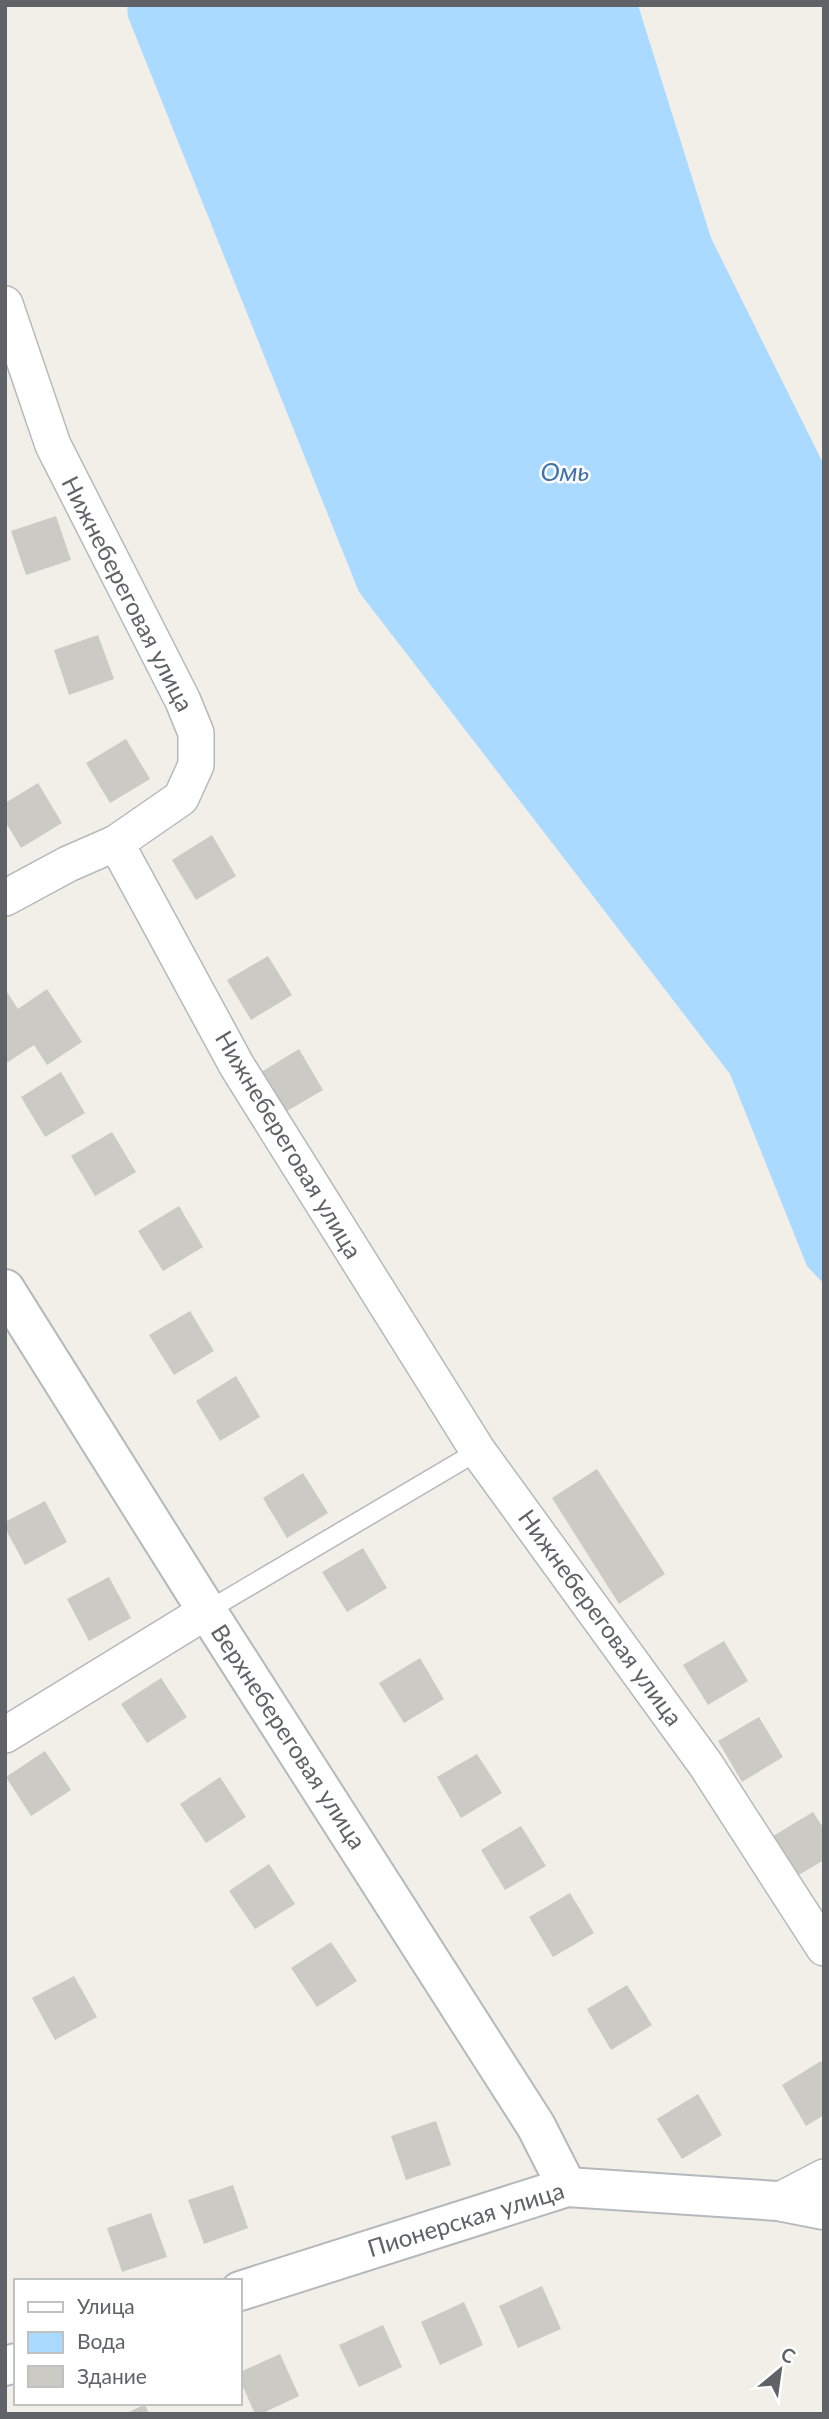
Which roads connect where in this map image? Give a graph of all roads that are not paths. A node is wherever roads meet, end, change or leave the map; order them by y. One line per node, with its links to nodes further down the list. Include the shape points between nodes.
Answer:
1 (5, 304): 2 (street, Нижнебереговая улица, via 52,445 196,733 196,765 181,798)
2 (116, 842): 3 (street); 5 (street, Нижнебереговая улица, via 237,1066)
3 (5, 898)
4 (5, 1289): 6 (street, Верхнебереговая улица)
5 (478, 1451): 6 (lane); 8 (street, Нижнебереговая улица, via 706,1765)
6 (207, 1612): 7 (street); 10 (street, Верхнебереговая улица, via 536,2126)
7 (5, 1735)
8 (824, 1948)
9 (824, 2177): 11 (street)
10 (567, 2187): 11 (street, Пионерская улица); 13 (street, Пионерская улица)
11 (778, 2201): 12 (street, Пионерская улица)
12 (824, 2210)
13 (242, 2290)

